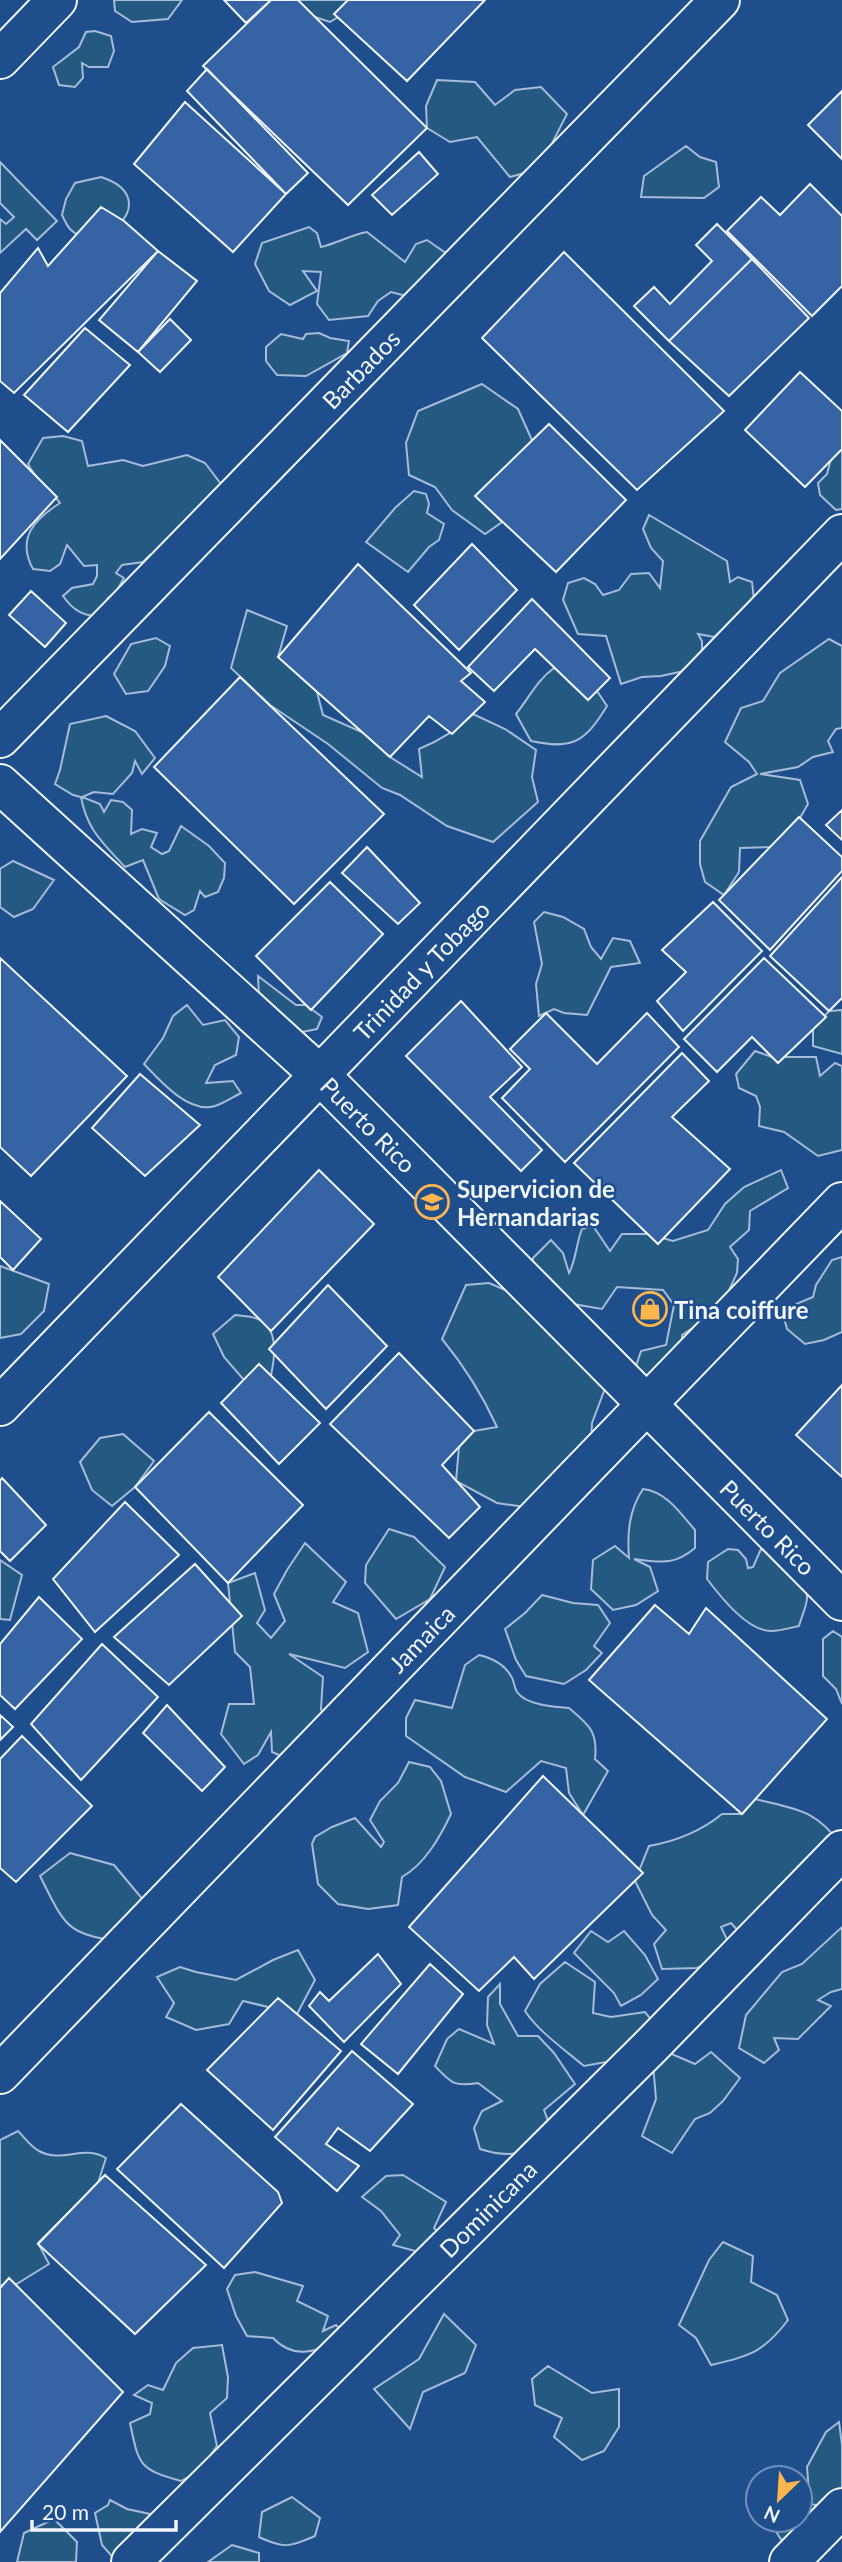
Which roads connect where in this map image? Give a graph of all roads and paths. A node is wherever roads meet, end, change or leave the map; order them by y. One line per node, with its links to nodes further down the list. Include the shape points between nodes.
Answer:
1 (57, 0): 3 (street)
2 (720, 0): 5 (street, Barbados)
3 (0, 59)
4 (842, 534): 7 (street, Trinidad y Tobago)
5 (0, 738)
6 (0, 784): 7 (street, Puerto Rico)
7 (320, 1075): 9 (street, Puerto Rico); 10 (street, Trinidad y Tobago)
8 (842, 1202): 9 (street, Jamaica)
9 (647, 1404): 11 (street, Puerto Rico); 13 (street, Jamaica)
10 (0, 1406)
11 (842, 1601)
12 (842, 1850): 15 (street, Dominicana)
13 (0, 2074)
14 (842, 2508): 16 (street)
15 (131, 2562)
16 (789, 2562)

